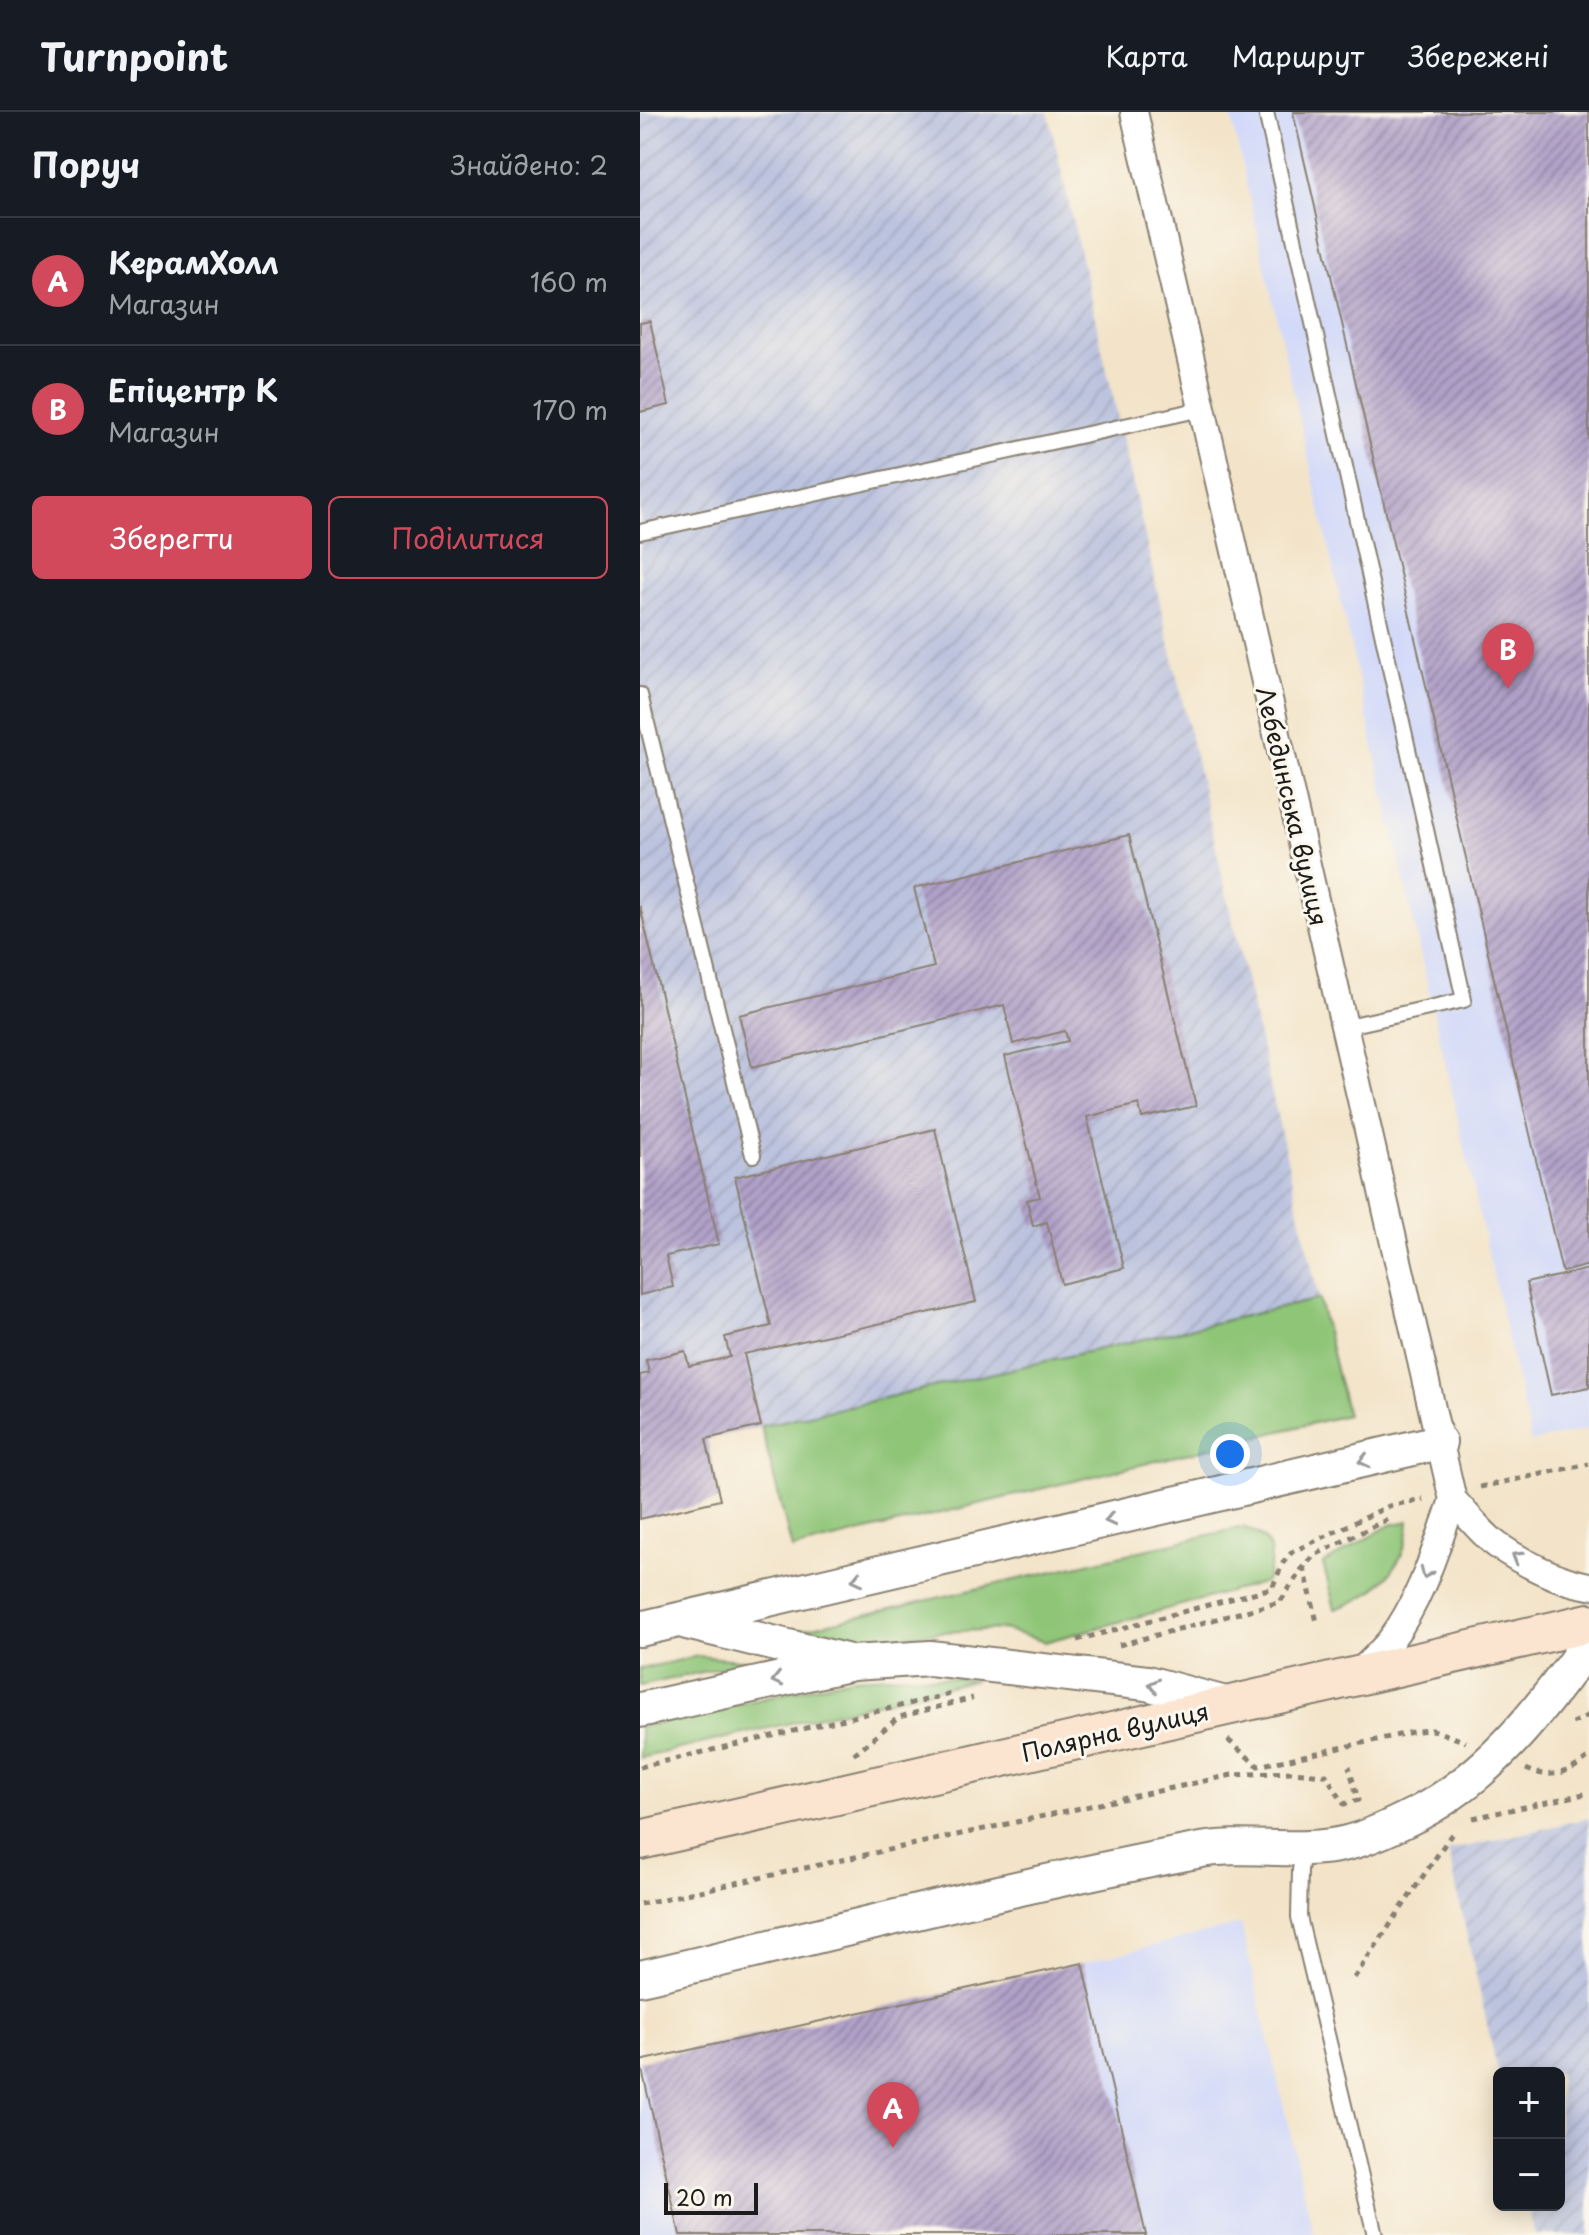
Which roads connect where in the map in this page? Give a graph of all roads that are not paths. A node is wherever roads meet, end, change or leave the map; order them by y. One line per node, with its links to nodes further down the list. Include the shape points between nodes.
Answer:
1 (1134, 112): 3 (street, Лебединська вулиця)
2 (1266, 112): 6 (lane, via 1464,1000)
3 (1202, 409): 4 (lane); 6 (street, Лебединська вулиця)
4 (640, 532)
5 (640, 695): 7 (lane)
6 (1344, 1027): 8 (street, Лебединська вулиця)
7 (753, 1155)
8 (1439, 1442): 9 (street, Лебединська вулиця); 11 (street, one-way to 11)
9 (1452, 1497): 10 (street, one-way to 9, via 1527,1563 1495,1543); 16 (street, one-way to 16, via 1412,1606 1390,1641)
10 (1589, 1586)
11 (678, 1620): 13 (street); 15 (street)
12 (1589, 1623): 16 (main road, Полярна вулиця)
13 (640, 1629)
14 (1589, 1643): 20 (street, via 1543,1707 1473,1775 1421,1812 1345,1844)
15 (853, 1663): 17 (street, one-way to 15, via 1147,1683 1040,1669 930,1658); 18 (street, one-way to 18)
16 (1356, 1676): 17 (main road, Полярна вулиця)
17 (1213, 1709): 19 (main road, Полярна вулиця)
18 (640, 1710)
19 (640, 1840)
20 (1304, 1847): 21 (street, via 1201,1850); 22 (lane, via 1299,1917)
21 (640, 1978)
22 (1375, 2235)

